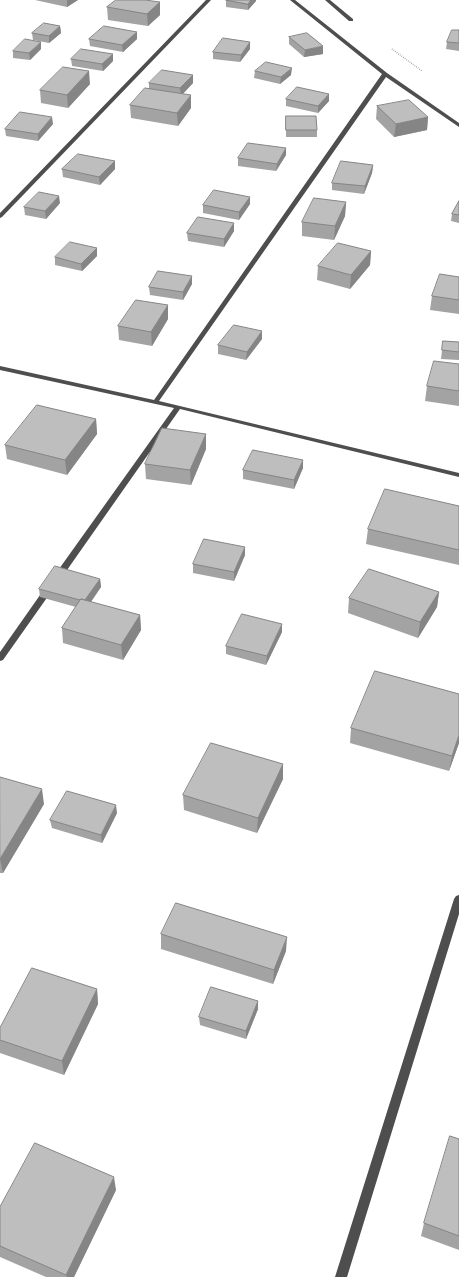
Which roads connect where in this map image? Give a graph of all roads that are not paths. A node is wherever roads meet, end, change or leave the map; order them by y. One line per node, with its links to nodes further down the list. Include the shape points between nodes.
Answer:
1 (210, 0): 7 (street)
2 (292, 0): 5 (street)
3 (327, 0): 4 (street)
4 (351, 20)
5 (385, 74): 6 (street); 9 (street)
6 (459, 125)
7 (0, 216)
8 (0, 368): 9 (street)
9 (156, 401): 10 (street)
10 (178, 407): 11 (street); 12 (street)
11 (459, 475)
12 (0, 658)
13 (459, 899): 14 (street)
14 (341, 1277)

